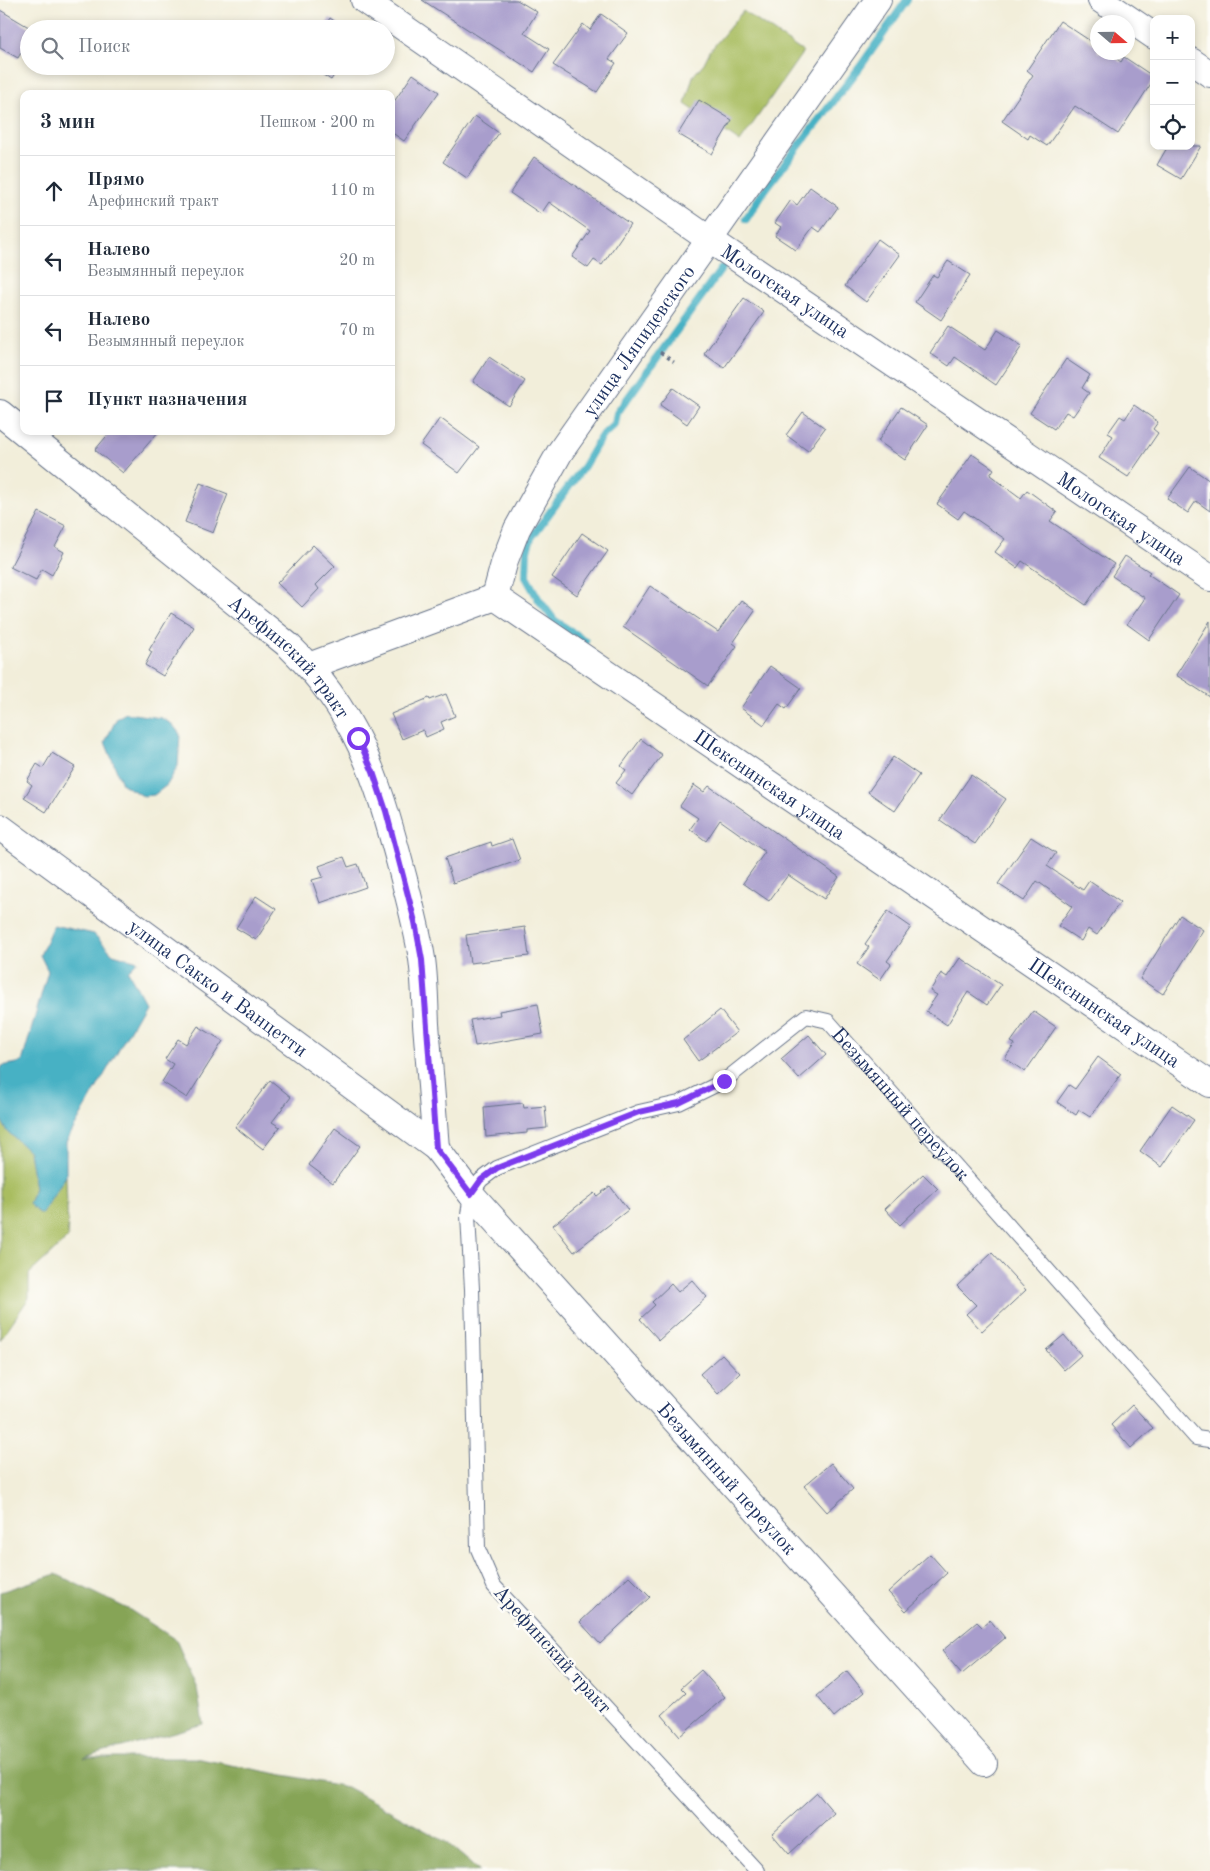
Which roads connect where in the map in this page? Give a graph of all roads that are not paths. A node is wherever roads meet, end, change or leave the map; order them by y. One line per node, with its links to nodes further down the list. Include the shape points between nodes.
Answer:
1 (364, 0): 4 (street, Мологская улица)
2 (878, 0): 9 (street, улица Ляпидевского)
3 (1101, 0): 6 (street)
4 (393, 20)
5 (395, 22): 9 (street, Мологская улица)
6 (1150, 33)
7 (1195, 64): 8 (street)
8 (1210, 74)
9 (710, 240): 13 (street, Мологская улица); 14 (street, улица Ляпидевского, via 560,452 517,529)
10 (0, 413): 11 (street, Арефинский тракт)
11 (20, 429)
12 (27, 435): 15 (street, Арефинский тракт, via 288,645)
13 (1210, 578)
14 (495, 596): 15 (street); 17 (street, Шекснинская улица)
15 (309, 666): 18 (street, Арефинский тракт, via 340,706 358,738 373,772 391,830 422,960)
16 (0, 827): 18 (street, улица Сакко и Ванцетти)
17 (1210, 1084)
18 (436, 1148): 19 (street, Безымянный переулок)
19 (471, 1194): 20 (lane, Безымянный переулок, via 481,1180 497,1168 639,1112 679,1103 724,1081 806,1016 828,1021 1196,1438); 21 (street, Безымянный переулок); 22 (lane, Арефинский тракт, via 468,1215 478,1550 494,1586)
20 (1210, 1440)
21 (984, 1763)
22 (757, 1871)

